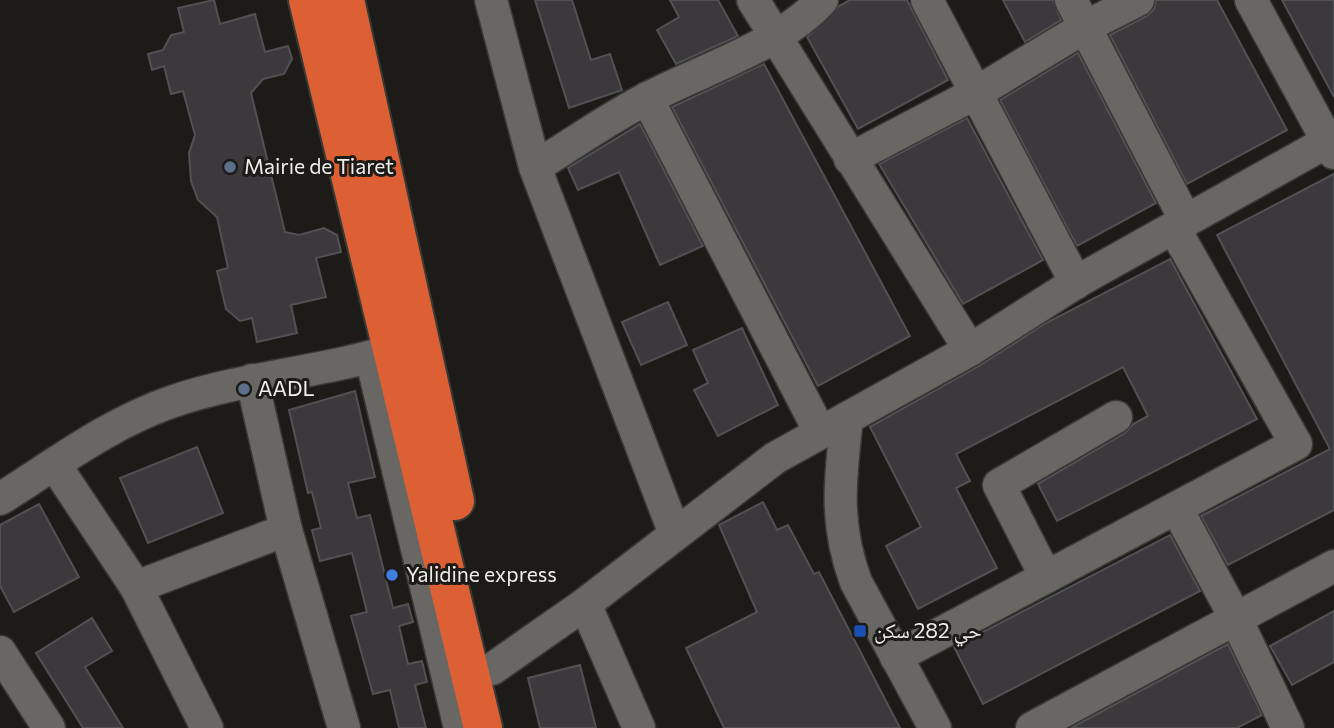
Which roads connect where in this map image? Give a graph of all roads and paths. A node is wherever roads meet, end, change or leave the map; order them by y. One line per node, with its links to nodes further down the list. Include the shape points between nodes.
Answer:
1 (308, 0): 19 (highway)
2 (345, 0): 35 (highway)
3 (491, 0): 15 (street)
4 (753, 0): 10 (street)
5 (822, 0): 10 (street)
6 (927, 0): 11 (street)
7 (1138, 0): 9 (street)
8 (1251, 0): 13 (street)
9 (1078, 14): 11 (street); 16 (street)
10 (774, 36): 12 (street); 14 (street)
11 (976, 93): 14 (street); 17 (street)
12 (647, 98): 15 (street); 22 (street)
13 (1332, 144): 16 (street)
14 (850, 159): 18 (street)
15 (536, 167): 27 (street)
16 (1180, 225): 17 (street); 25 (street, via 1296,444)
17 (1076, 283): 18 (street)
18 (970, 350): 22 (street)
19 (382, 354): 20 (street); 39 (street); 40 (highway)
20 (251, 380): 23 (street, via 172,402 119,423); 26 (street)
21 (1116, 417): 29 (street, via 999,485)
22 (834, 425): 27 (street, via 775,458); 34 (street, via 842,537 856,582)
23 (55, 465): 24 (street); 30 (street)
24 (0, 499)
25 (1177, 509): 29 (street); 32 (street)
26 (286, 530): 30 (street); 38 (street)
27 (675, 534): 31 (street)
28 (1334, 566): 32 (street)
29 (1046, 577): 34 (street)
30 (136, 587): 37 (street)
31 (585, 604): 35 (street); 42 (street)
32 (1236, 619): 44 (street); 45 (street)
33 (0, 652): 36 (street)
34 (896, 657): 43 (street)
35 (492, 669): 41 (highway)
36 (49, 728)
37 (207, 728)
38 (344, 728)
39 (460, 728)
40 (482, 728)
41 (506, 728)
42 (639, 728)
43 (935, 728)
44 (1032, 728)
45 (1289, 728)

